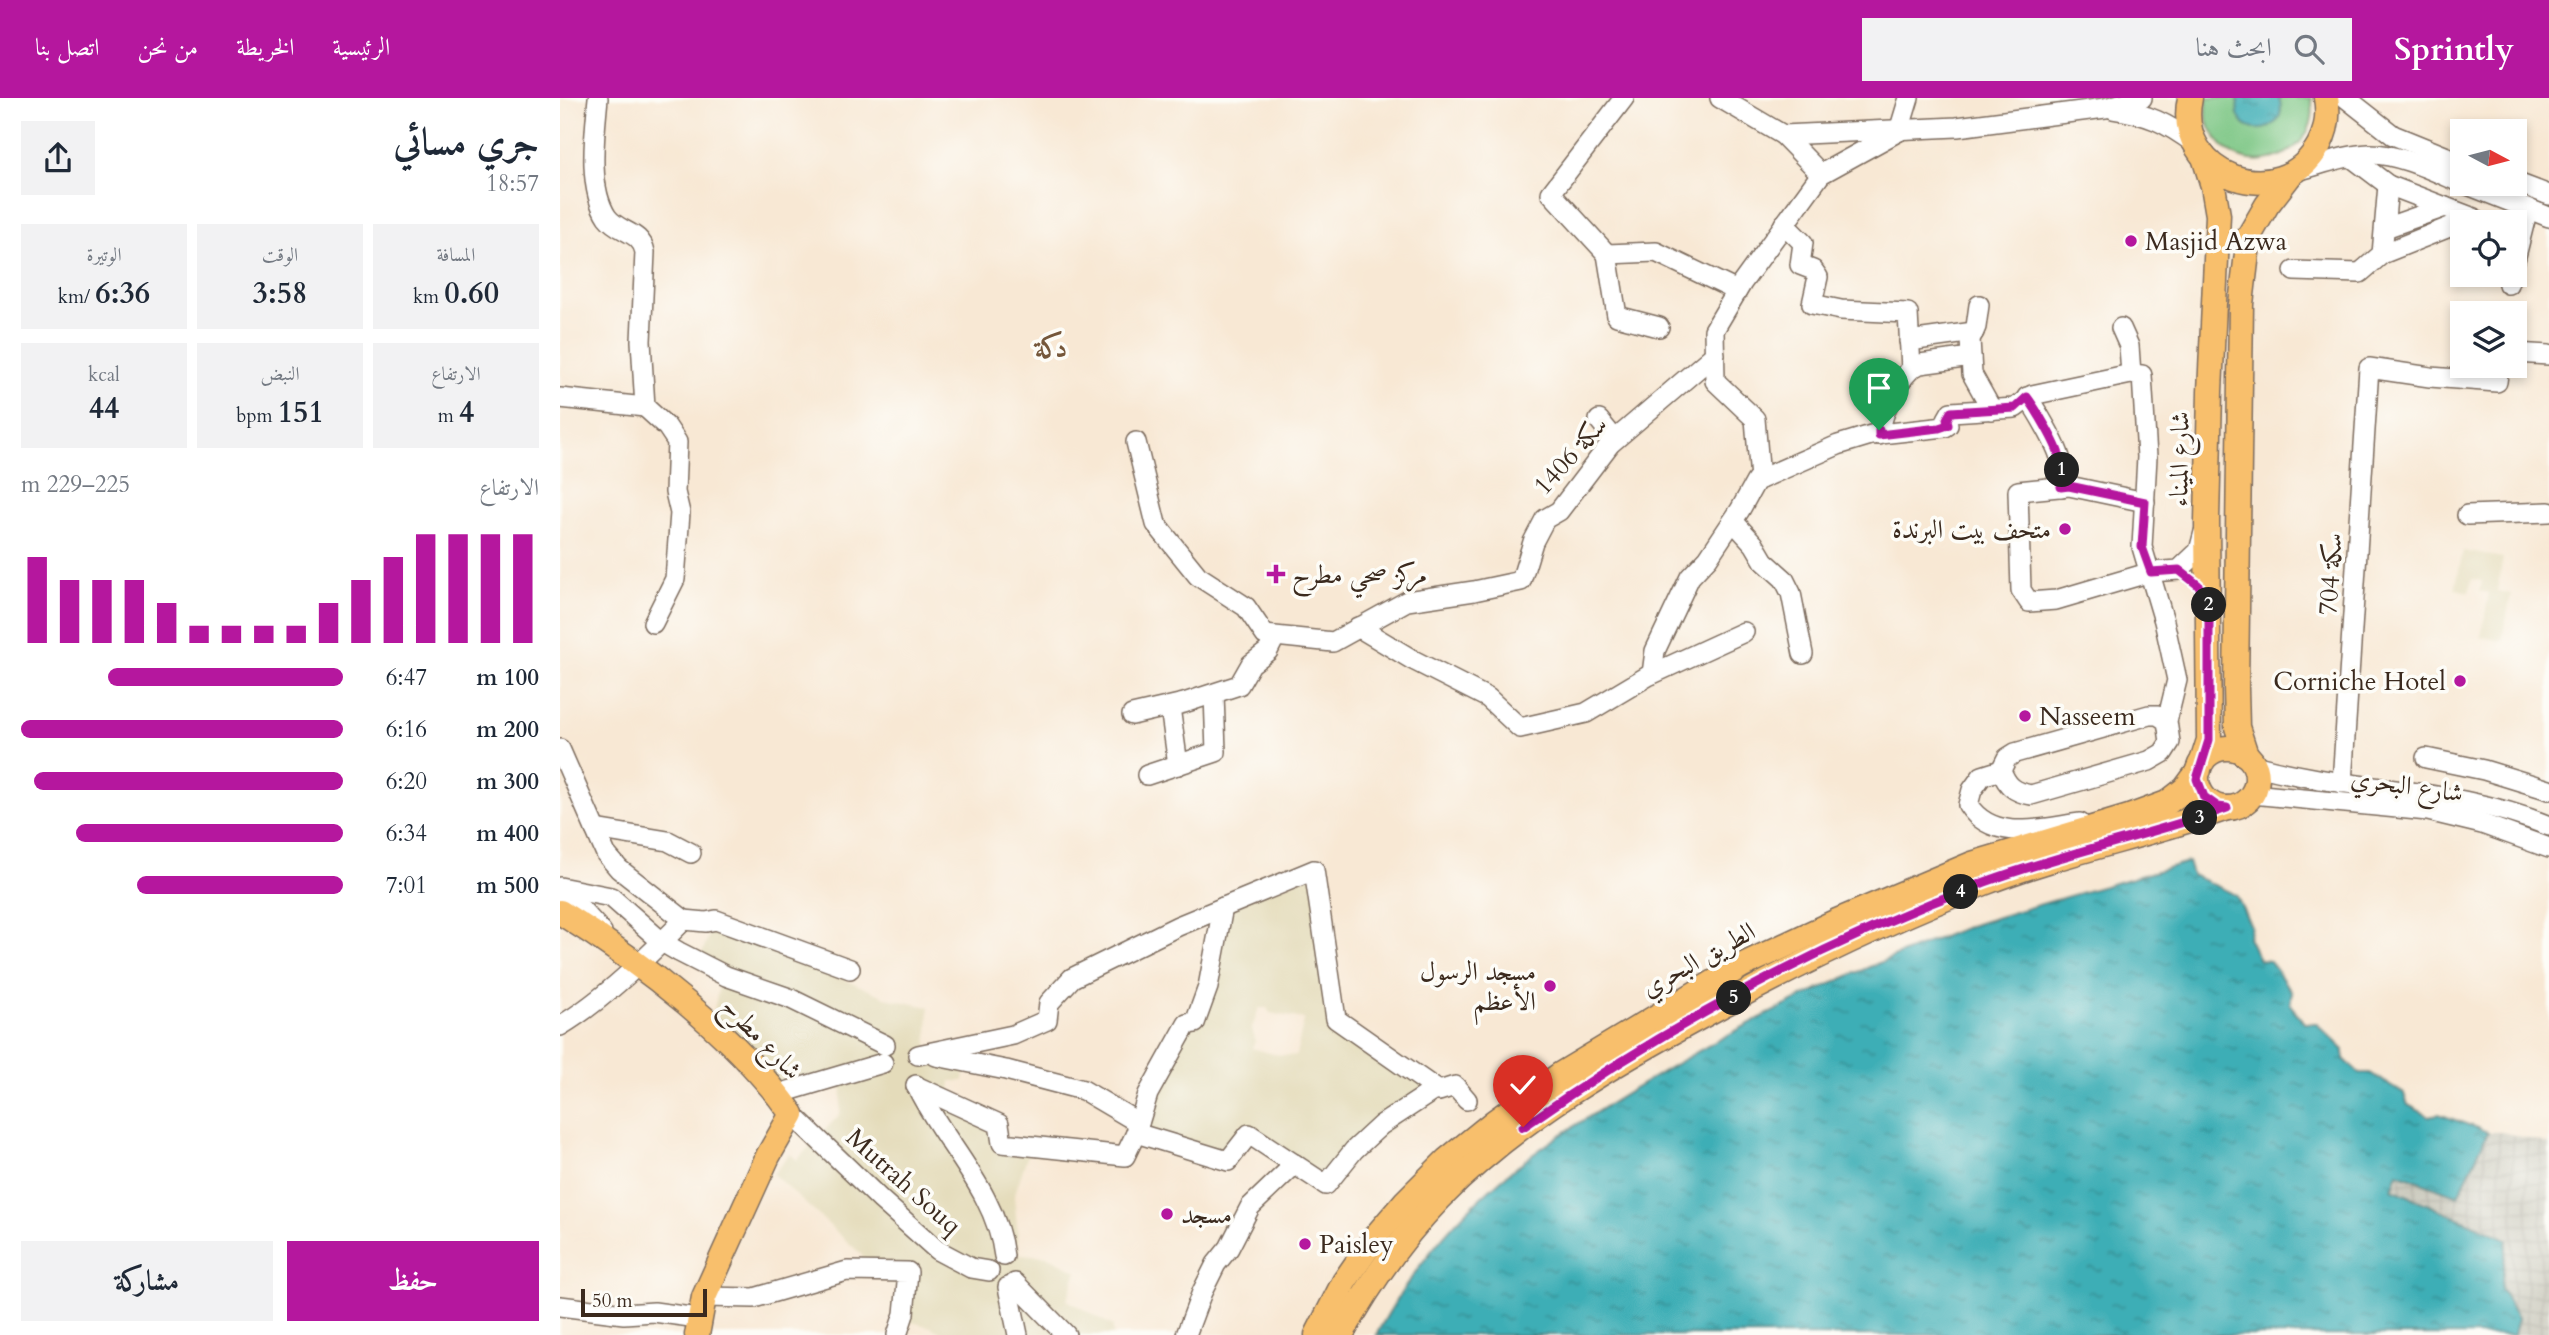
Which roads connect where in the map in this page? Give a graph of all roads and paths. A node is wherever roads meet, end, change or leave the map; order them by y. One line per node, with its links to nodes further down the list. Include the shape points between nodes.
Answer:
1 (598, 98): 50 (street, via 593,165 600,196 606,215 618,229 637,236 645,252 641,341)
2 (1624, 98): 32 (street, via 1550,193)
3 (1720, 98): 11 (street)
4 (1909, 98): 10 (street)
5 (2142, 98): 9 (street)
6 (2190, 98): 12 (main road, شارع الميناء, via 2189,126)
7 (2326, 98): 15 (main road, via 2325,134 2313,155)
8 (2346, 98): 14 (street, via 2393,135)
9 (2105, 108): 10 (street); 12 (street, via 2136,112 2168,124)
10 (1899, 131): 11 (street); 16 (street)
11 (1783, 135): 16 (street)
12 (2200, 150): 15 (main road, via 2218,170 2235,179 2273,181); 62 (main road, شارع الميناء, via 2218,215)
13 (2351, 156): 15 (street); 17 (street, via 2390,157); 18 (street)
14 (2450, 158)
15 (2293, 173): 78 (main road, via 2249,236 2241,304 2236,688 2238,727)
16 (1821, 174): 29 (street)
17 (2450, 178)
18 (2388, 184): 23 (street); 31 (street)
19 (2527, 193): 20 (street)
20 (2549, 195)
21 (2503, 196): 26 (street)
22 (2515, 196): 24 (street)
23 (2445, 207): 25 (street); 31 (street)
24 (2528, 208): 27 (street); 28 (street)
25 (2450, 210)
26 (2482, 210)
27 (2527, 212)
28 (2549, 216)
29 (1784, 224): 35 (street); 40 (street, via 1803,243 1800,265 1818,277 1812,304 1908,313)
30 (2450, 227): 33 (street)
31 (2385, 228): 33 (street)
32 (1606, 254): 35 (street, via 1656,252); 37 (street, via 1617,316)
33 (2382, 254): 34 (street, via 2360,272)
34 (2294, 271)
35 (1737, 291): 41 (street, via 1714,330)
36 (1979, 305): 39 (street)
37 (1659, 327)
38 (2121, 328): 46 (street, via 2129,346)
39 (1974, 332): 40 (street); 44 (street)
40 (1909, 341): 45 (street)
41 (1714, 354): 55 (street, 1406 سكة); 56 (street, via 1715,381 1755,419)
42 (2527, 354): 43 (street)
43 (2549, 355)
44 (1971, 357): 45 (street); 51 (street, via 1972,374)
45 (1911, 369): 53 (street, via 1900,379)
46 (2131, 374): 48 (street); 58 (street, via 2142,375)
47 (2498, 378): 83 (street, سكة 704, via 2497,382 2430,377 2369,368)
48 (2027, 397): 51 (street, via 2015,408); 57 (street, via 2060,455)
49 (560, 398): 50 (street)
50 (645, 407): 66 (street, via 677,442 674,483 680,513 675,579)
51 (1992, 410): 53 (street, via 1951,412 1948,425 1939,428)
52 (1599, 420): 55 (street, via 1608,431)
53 (1879, 435): 56 (street, via 1838,445)
54 (1136, 442): 69 (street, via 1156,524 1198,576 1246,607 1265,635)
55 (1610, 444): 67 (street, 1406 سكة, via 1559,512 1545,519 1521,581 1407,601)
56 (1760, 478): 61 (street)
57 (2061, 487): 58 (street); 64 (street, via 2018,491 2021,590 2029,601 2056,600)
58 (2145, 502): 64 (street, via 2142,547)
59 (2549, 512): 60 (street)
60 (2467, 515)
61 (1733, 520): 70 (street, via 1784,579); 71 (street, via 1675,605 1654,651)
62 (2207, 521): 63 (street, via 2199,551); 65 (main road, شارع الميناء)
63 (2179, 570): 64 (street); 65 (street, via 2198,585)
64 (2151, 572): 75 (street, via 2177,680)
65 (2209, 604): 80 (main road, شارع الميناء, via 2209,740)
66 (653, 623)
67 (1358, 627): 69 (street, via 1333,642); 71 (street, via 1488,698 1520,728 1586,713)
68 (1744, 632): 71 (street)
69 (1275, 637): 72 (street, via 1239,685)
70 (1803, 654)
71 (1652, 674)
72 (1214, 694): 73 (street); 79 (street, via 1216,752)
73 (1170, 706): 74 (street); 79 (street)
74 (1132, 715)
75 (2167, 722): 81 (street, via 2149,715 2015,753); 81 (street, via 2170,742 2163,753 2031,795 2016,792)
76 (560, 749): 89 (street)
77 (2426, 758): 84 (street)
78 (2250, 760): 80 (main road, via 2227,748); 83 (street, شارع البحري, via 2290,775); 85 (main road, via 2257,779)
79 (1178, 765): 82 (street)
80 (2200, 766): 86 (main road, via 2197,779 2204,797); 87 (main road, الطريق البحري, via 2185,789 2167,803)
81 (2001, 770): 87 (street, via 1982,776 1968,805 1975,816 1998,829 2021,831)
82 (1147, 775)
83 (2342, 783): 88 (street, شارع البحري, via 2476,804)
84 (2549, 790)
85 (2252, 794): 86 (main road, via 2237,807); 90 (street, شارع البحري, via 2428,811)
86 (2227, 808): 118 (main road, الطريق البحري, via 1986,882 1852,937 1665,1035 1584,1084 1469,1170 1392,1254)
87 (2129, 817): 117 (main road, الطريق البحري, via 1972,864 1837,921 1741,966 1572,1068 1484,1130 1405,1202 1343,1282)
88 (2549, 826)
89 (595, 829): 91 (street, via 667,841); 92 (street)
90 (2549, 848)
91 (691, 853)
92 (619, 869): 95 (street); 98 (street)
93 (560, 887): 95 (street)
94 (560, 892): 100 (street)
95 (604, 895): 99 (street)
96 (1223, 907): 104 (street, via 1314,870 1336,1019); 107 (street, via 1208,986 1195,1023 1186,1024 1148,1094); 107 (street, via 1072,978 1049,1003 1047,1020 1013,1035 924,1055 1083,1090)
97 (560, 912): 100 (main road, شارع مطرح)
98 (684, 920): 99 (street); 102 (street, via 716,920)
99 (662, 942): 101 (street); 106 (street, via 726,976 789,998 884,1054)
100 (613, 946): 101 (main road, شارع مطرح)
101 (637, 965): 103 (street); 106 (main road, شارع مطرح, via 708,1021)
102 (849, 969)
103 (560, 1026)
104 (1436, 1089): 105 (street, via 1455,1086); 108 (street, via 1372,1133 1326,1185)
105 (1467, 1100)
106 (785, 1104): 110 (street, Mutrah Souq, via 937,1250 971,1268); 112 (main road, شارع مطرح)
107 (1138, 1128): 108 (street, via 1228,1161 1249,1134); 109 (street, Mutrah Souq, via 1125,1156 1002,1143 999,1124 915,1080 930,1112 972,1173 1001,1233)
108 (1295, 1164): 116 (street, via 1250,1208 1216,1264)
109 (1004, 1256)
110 (989, 1271)
111 (560, 1306): 112 (street)
112 (700, 1317): 113 (street, via 847,1271 908,1272)
113 (897, 1335)
114 (1018, 1335): 115 (street, via 1012,1285)
115 (1066, 1335)
116 (1186, 1335)
117 (1317, 1335)
118 (1342, 1335)

